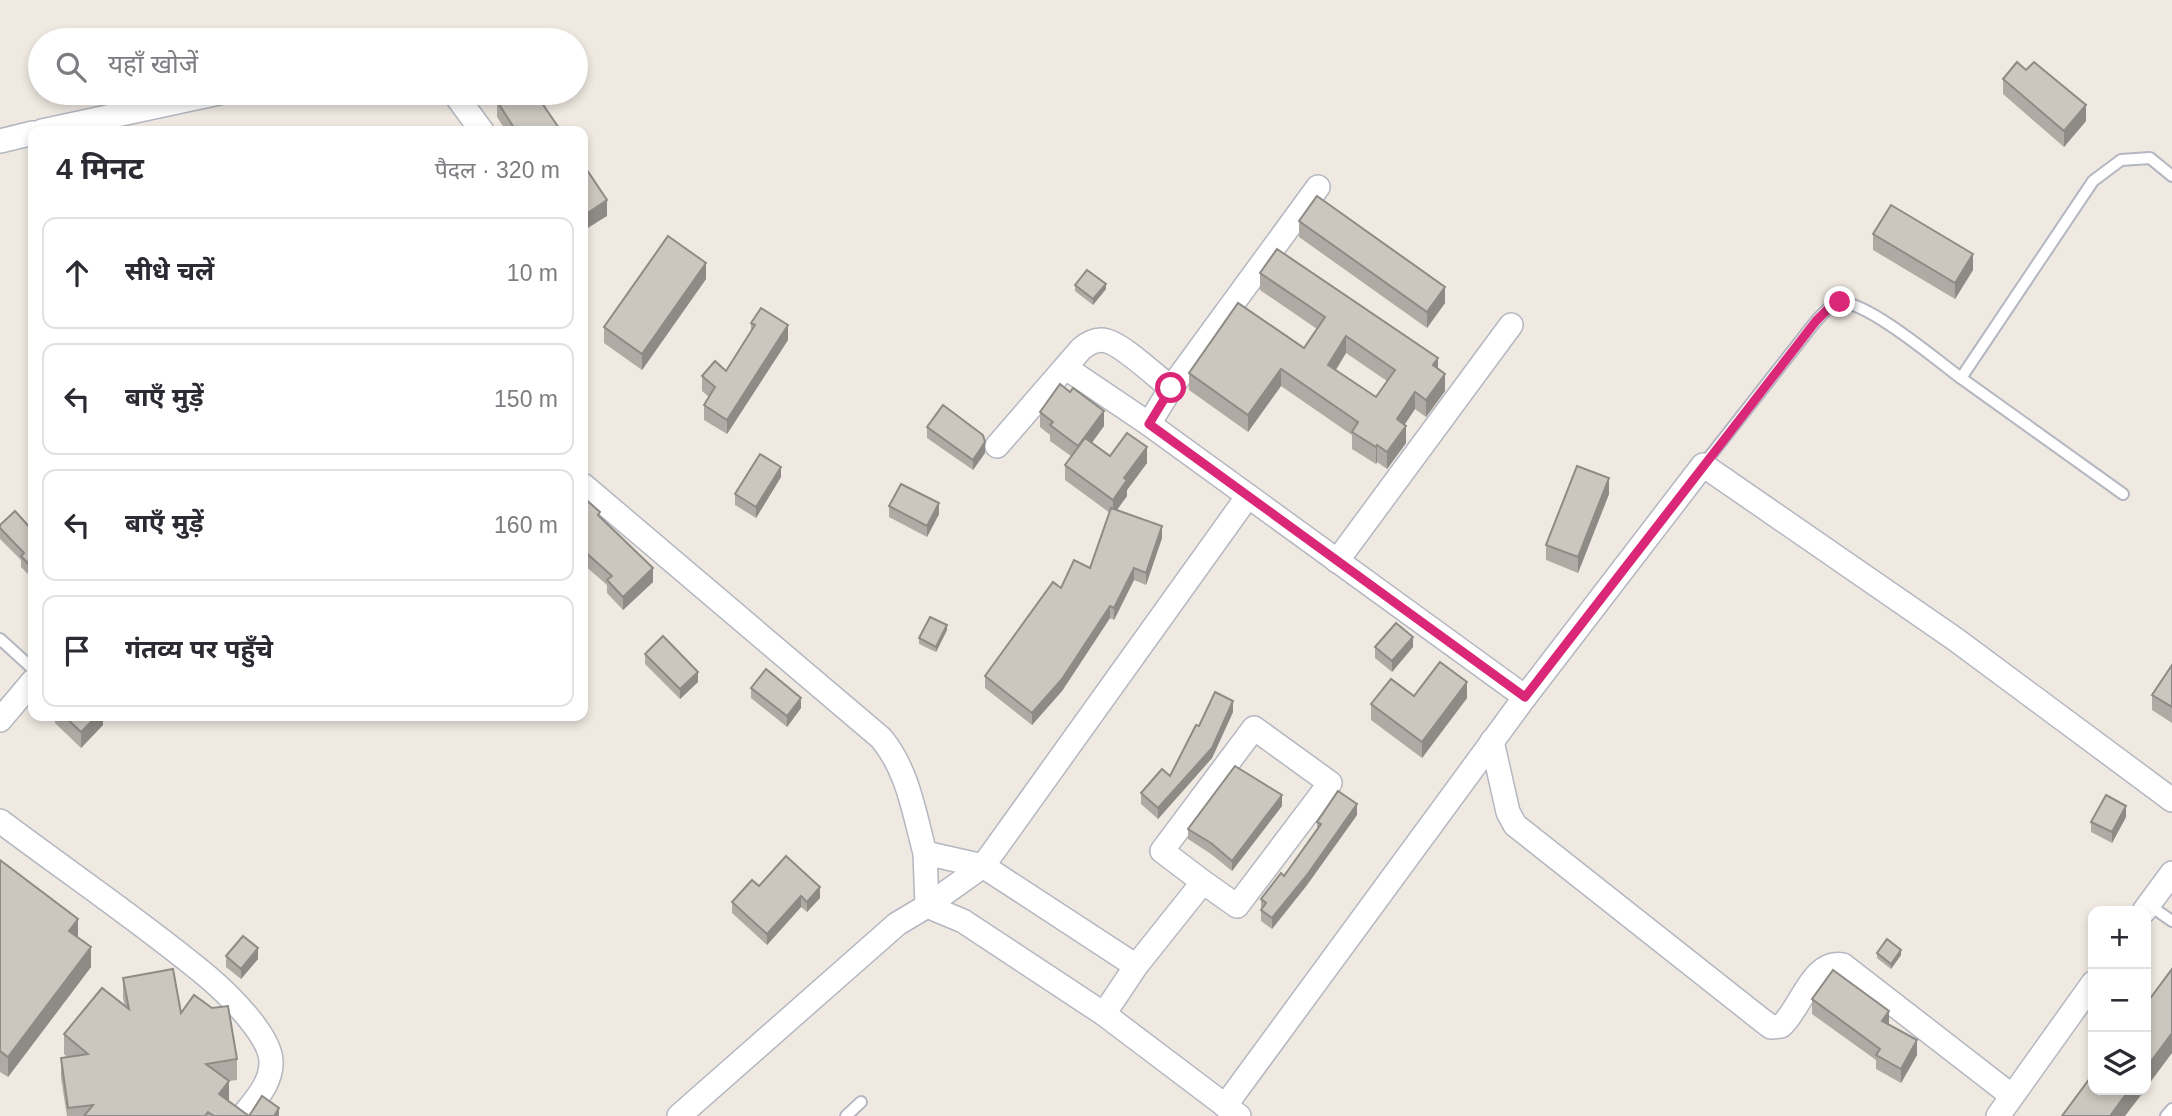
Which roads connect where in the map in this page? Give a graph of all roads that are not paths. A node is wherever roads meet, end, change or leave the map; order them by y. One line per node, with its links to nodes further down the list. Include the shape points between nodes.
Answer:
1 (163, 105): 3 (street)
2 (463, 105): 4 (street)
3 (65, 126)
4 (478, 126)
5 (28, 134): 6 (street)
6 (0, 141)
7 (2172, 176): 11 (lane, via 2150,158 2120,160 2093,181)
8 (1318, 187): 12 (street)
9 (1511, 325): 19 (street)
10 (1066, 368): 12 (street, via 1087,344 1104,340); 13 (street); 14 (street)
11 (1961, 378): 15 (lane, via 1875,315 1840,302 1816,321); 17 (lane)
12 (1171, 388): 13 (street)
13 (1149, 424): 18 (street)
14 (997, 446)
15 (1703, 465): 23 (street); 26 (street, via 1955,639)
16 (588, 489): 28 (street, via 881,738 903,774)
17 (2123, 494)
18 (1248, 496): 19 (street); 29 (street)
19 (1337, 561): 23 (street)
20 (0, 639): 21 (lane)
21 (28, 664)
22 (28, 687): 24 (street)
23 (1525, 697): 25 (street)
24 (0, 720)
25 (1492, 741): 39 (street, via 1515,825 1771,1027 1781,1026 1820,970 1835,963 1843,965); 42 (street)
26 (2172, 800)
27 (0, 821): 43 (street, via 210,979 250,1020 272,1059 270,1079)
28 (925, 853): 29 (street); 32 (street)
29 (983, 866): 32 (street); 36 (street)
30 (2172, 873): 33 (street)
31 (1203, 882): 31 (street, via 1162,851 1255,728 1329,783 1237,906); 36 (street)
32 (927, 906): 38 (street, via 963,920); 44 (street, via 897,924)
33 (2148, 906)
34 (2151, 910): 35 (lane)
35 (2172, 921)
36 (1136, 966): 38 (street)
37 (2088, 990): 39 (street)
38 (1104, 1014): 42 (street)
39 (2012, 1096): 46 (street)
40 (861, 1102): 45 (lane)
41 (2172, 1108): 47 (lane)
42 (1232, 1111)
43 (243, 1116)
44 (679, 1116)
45 (846, 1116)
46 (1998, 1116)
47 (2166, 1116)

